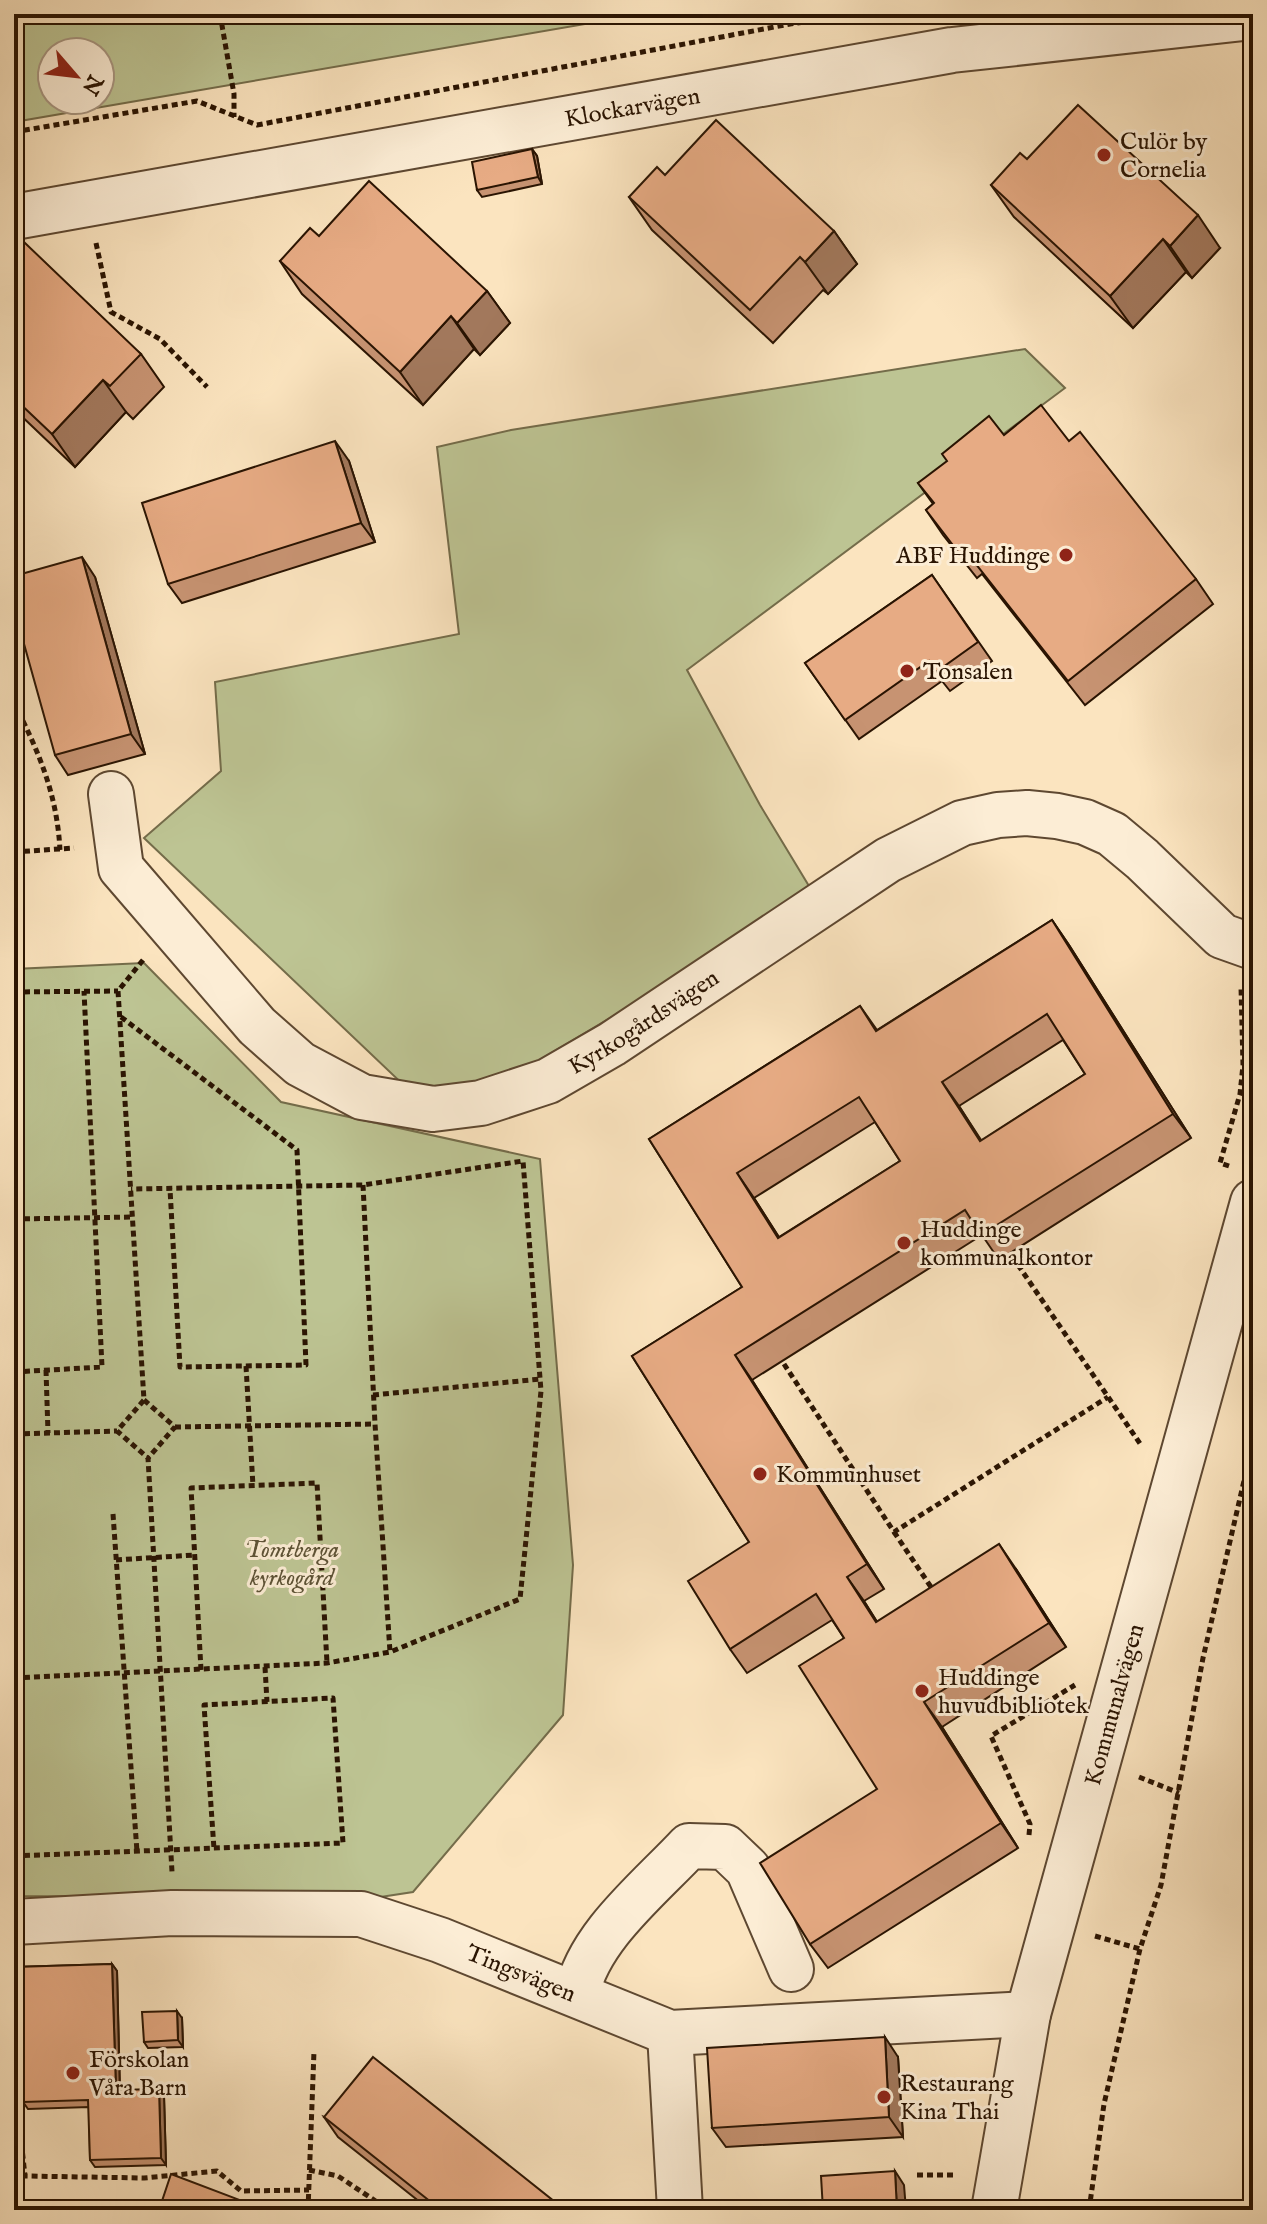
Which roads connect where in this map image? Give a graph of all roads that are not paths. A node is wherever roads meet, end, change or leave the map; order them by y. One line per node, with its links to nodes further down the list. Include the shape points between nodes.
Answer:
1 (1253, 17): 2 (street, Klockarvägen, via 952,50)
2 (14, 217)
3 (111, 794): 4 (street, Kyrkogårdsvägen, via 121,868 257,1026 300,1064 362,1097 433,1109 481,1103 548,1081 888,860 962,823 998,815 1057,816 1112,834 1222,936)
4 (1250, 945)
5 (1247, 1186): 9 (street, Kommunalvägen)
6 (14, 1922): 8 (street, Tingsvägen, via 172,1913 361,1914)
7 (791, 1969): 8 (street, via 748,1869 725,1847 689,1846 598,1942)
8 (577, 1994): 10 (street, Tingsvägen)
9 (1028, 2014): 10 (street, Tingsvägen); 11 (street, Kommunalvägen)
10 (670, 2033): 12 (street)
11 (994, 2200)
12 (680, 2210)

